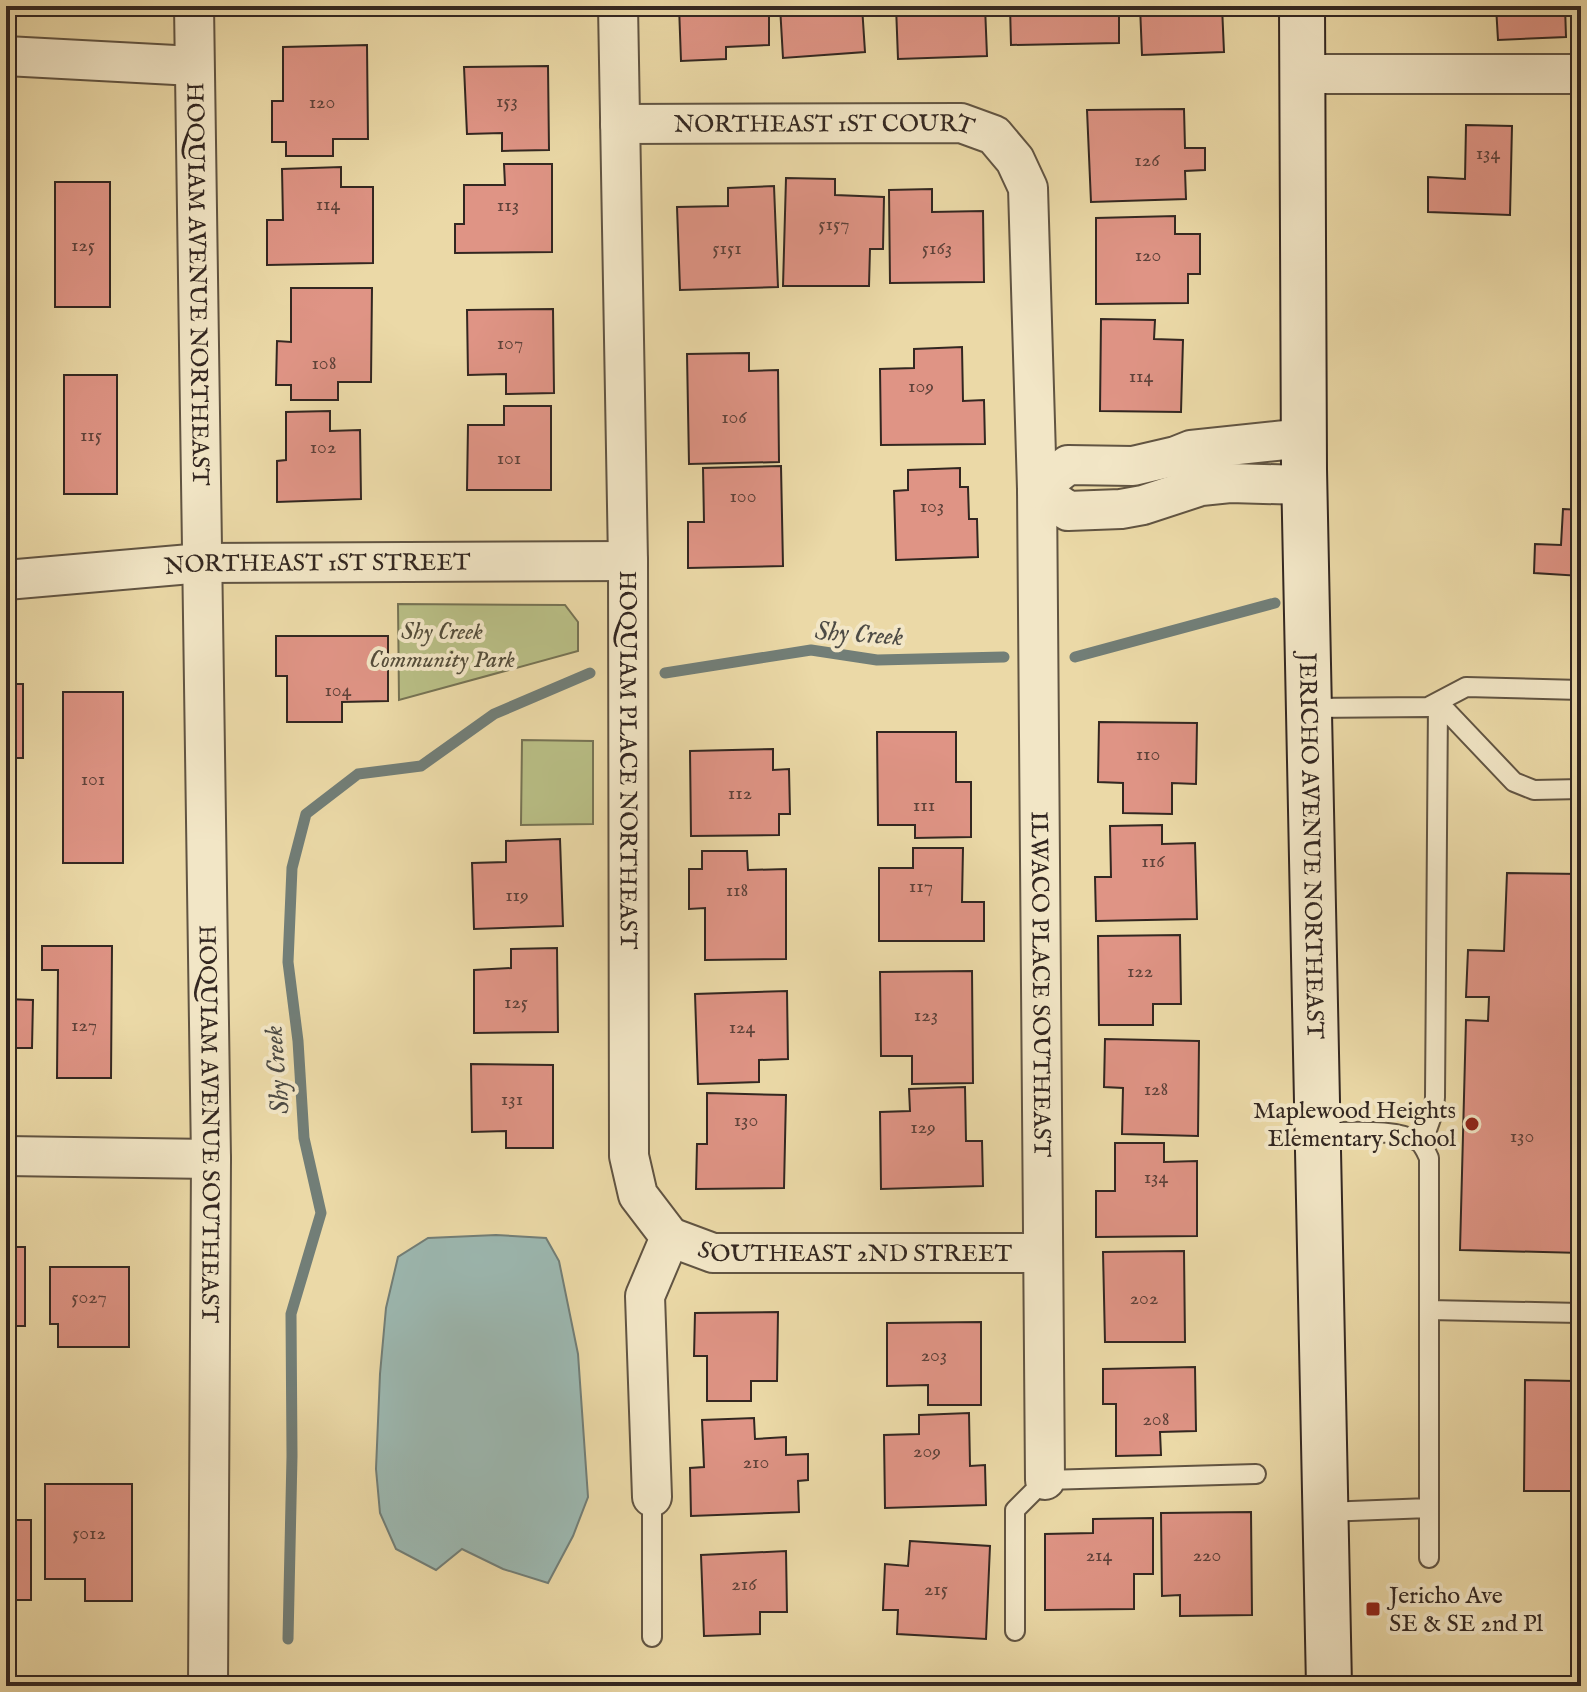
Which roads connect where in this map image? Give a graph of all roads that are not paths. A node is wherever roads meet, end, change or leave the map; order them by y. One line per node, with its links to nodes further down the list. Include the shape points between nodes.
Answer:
1 (194, 6): 5 (street, HOQUIAM AVENUE NORTHEAST)
2 (618, 6): 8 (street, HOQUIAM PLACE NORTHEAST)
3 (1302, 6): 6 (street, JERICHO AVENUE NORTHEAST)
4 (6, 56): 5 (street)
5 (194, 66): 14 (street, HOQUIAM AVENUE NORTHEAST)
6 (1302, 74): 7 (street); 10 (street, JERICHO AVENUE NORTHEAST)
7 (1581, 74)
8 (620, 124): 9 (street, NORTHEAST 1ST COURT, via 961,123 994,135); 13 (street, HOQUIAM PLACE NORTHEAST)
9 (1015, 160): 12 (street, ILWACO PLACE SOUTHEAST, via 1028,188)
10 (1304, 438): 11 (street, JERICHO AVENUE NORTHEAST); 12 (street, via 1191,450 1133,466 1068,465)
11 (1304, 485): 12 (street, via 1201,486 1143,505 1068,511); 18 (street, JERICHO AVENUE NORTHEAST)
12 (1037, 489): 25 (street, ILWACO PLACE SOUTHEAST)
13 (628, 561): 14 (street, NORTHEAST 1ST STREET); 24 (street, HOQUIAM PLACE NORTHEAST, via 629,1156 638,1195)
14 (202, 563): 15 (street, NORTHEAST 1ST STREET); 23 (street, HOQUIAM AVENUE SOUTHEAST)
15 (6, 580)
16 (1581, 690): 17 (lane, via 1466,687)
17 (1438, 702): 18 (lane, via 1428,707); 19 (lane, via 1514,782 1534,790); 21 (lane, via 1435,1097)
18 (1309, 708): 20 (street, JERICHO AVENUE NORTHEAST)
19 (1581, 789)
20 (1317, 1132): 21 (lane, via 1383,1133); 32 (street, JERICHO AVENUE NORTHEAST)
21 (1422, 1144): 26 (lane, via 1429,1158)
22 (6, 1156): 23 (street)
23 (211, 1159): 36 (street, HOQUIAM AVENUE SOUTHEAST)
24 (670, 1237): 25 (street, SOUTHEAST 2ND STREET, via 713,1253); 30 (street, via 645,1296)
25 (1042, 1253): 29 (street, ILWACO PLACE SOUTHEAST)
26 (1429, 1310): 27 (lane); 31 (lane)
27 (1581, 1313)
28 (1256, 1474): 29 (lane)
29 (1045, 1480): 34 (lane, via 1015,1510)
30 (652, 1497): 35 (lane)
31 (1429, 1508): 32 (lane); 33 (lane)
32 (1325, 1512): 37 (street, JERICHO AVENUE NORTHEAST)
33 (1429, 1558)
34 (1015, 1631)
35 (652, 1637)
36 (208, 1686)
37 (1329, 1686)

